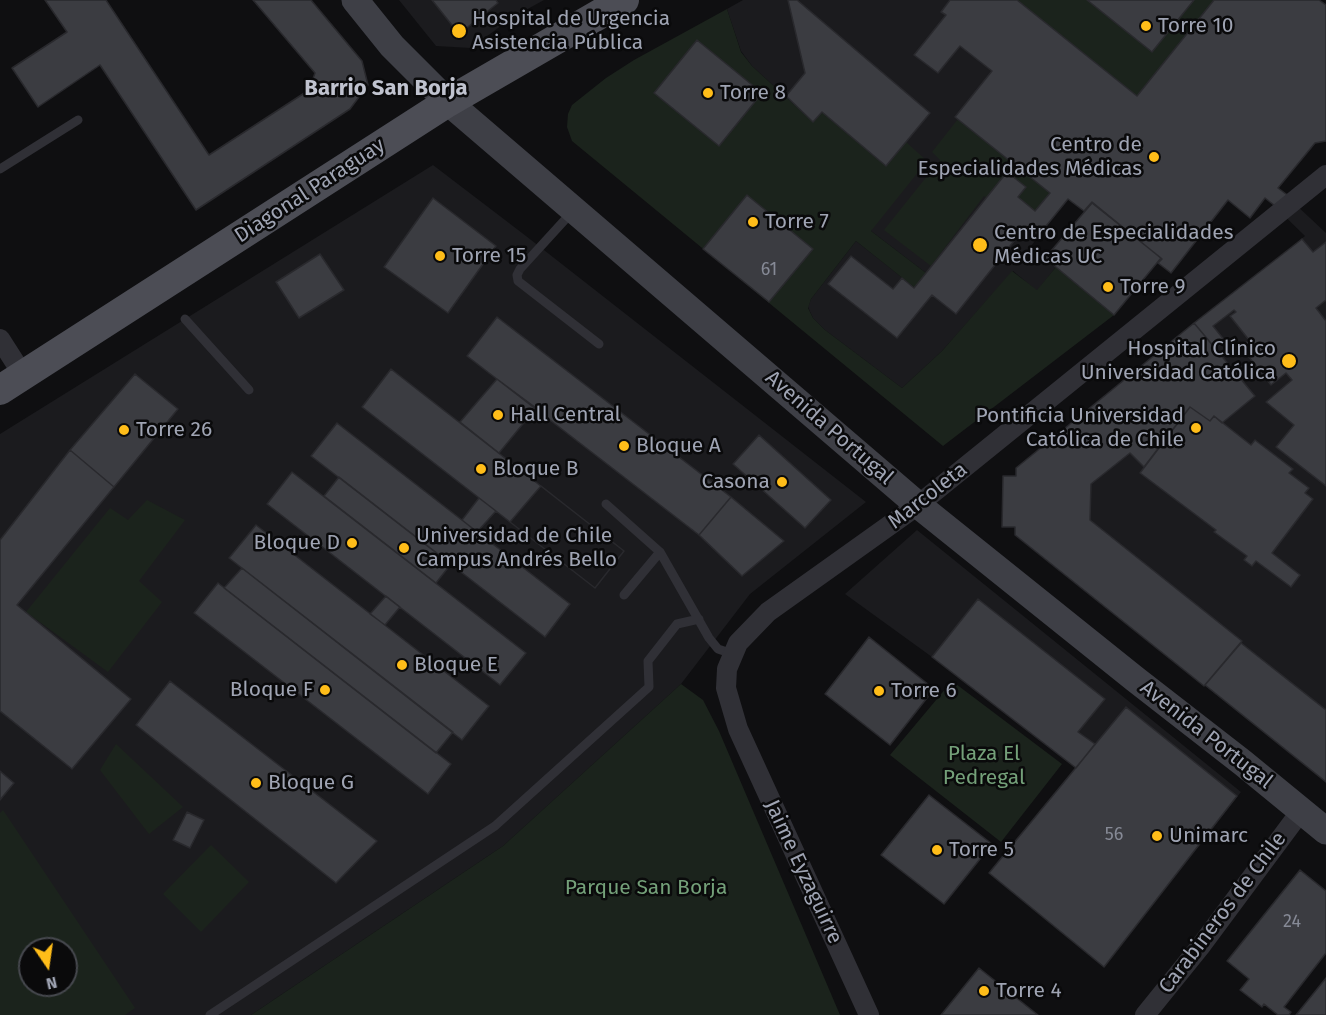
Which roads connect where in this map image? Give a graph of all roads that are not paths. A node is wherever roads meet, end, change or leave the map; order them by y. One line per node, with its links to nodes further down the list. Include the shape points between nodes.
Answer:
1 (355, 0): 3 (main road, Avenida Portugal, via 392,46)
2 (624, 0): 3 (main road, Diagonal Paraguay)
3 (448, 102): 7 (main road, Avenida Portugal); 11 (main road, Diagonal Paraguay)
4 (78, 120): 5 (lane)
5 (0, 169)
6 (1326, 175): 14 (street, Marcoleta)
7 (574, 210): 10 (lane, via 520,269 518,281); 14 (main road, Avenida Portugal)
8 (185, 319): 12 (lane)
9 (0, 339): 11 (street)
10 (599, 344)
11 (12, 383)
12 (249, 390)
13 (606, 504): 15 (lane)
14 (918, 505): 18 (street, Marcoleta, via 768,612 745,634); 20 (main road, Avenida Portugal)
15 (660, 552): 16 (lane); 17 (lane)
16 (624, 595)
17 (699, 619): 18 (lane, via 718,649); 22 (lane, via 677,624 648,661 649,687 495,826)
18 (733, 654): 19 (street, Marcoleta, via 726,688)
19 (738, 729): 23 (street, Jaime Eyzaguirre)
20 (1301, 811): 21 (main road, Avenida Portugal); 24 (street, Carabineros de Chile)
21 (1326, 831)
22 (210, 1015)
23 (869, 1015)
24 (1145, 1015)

